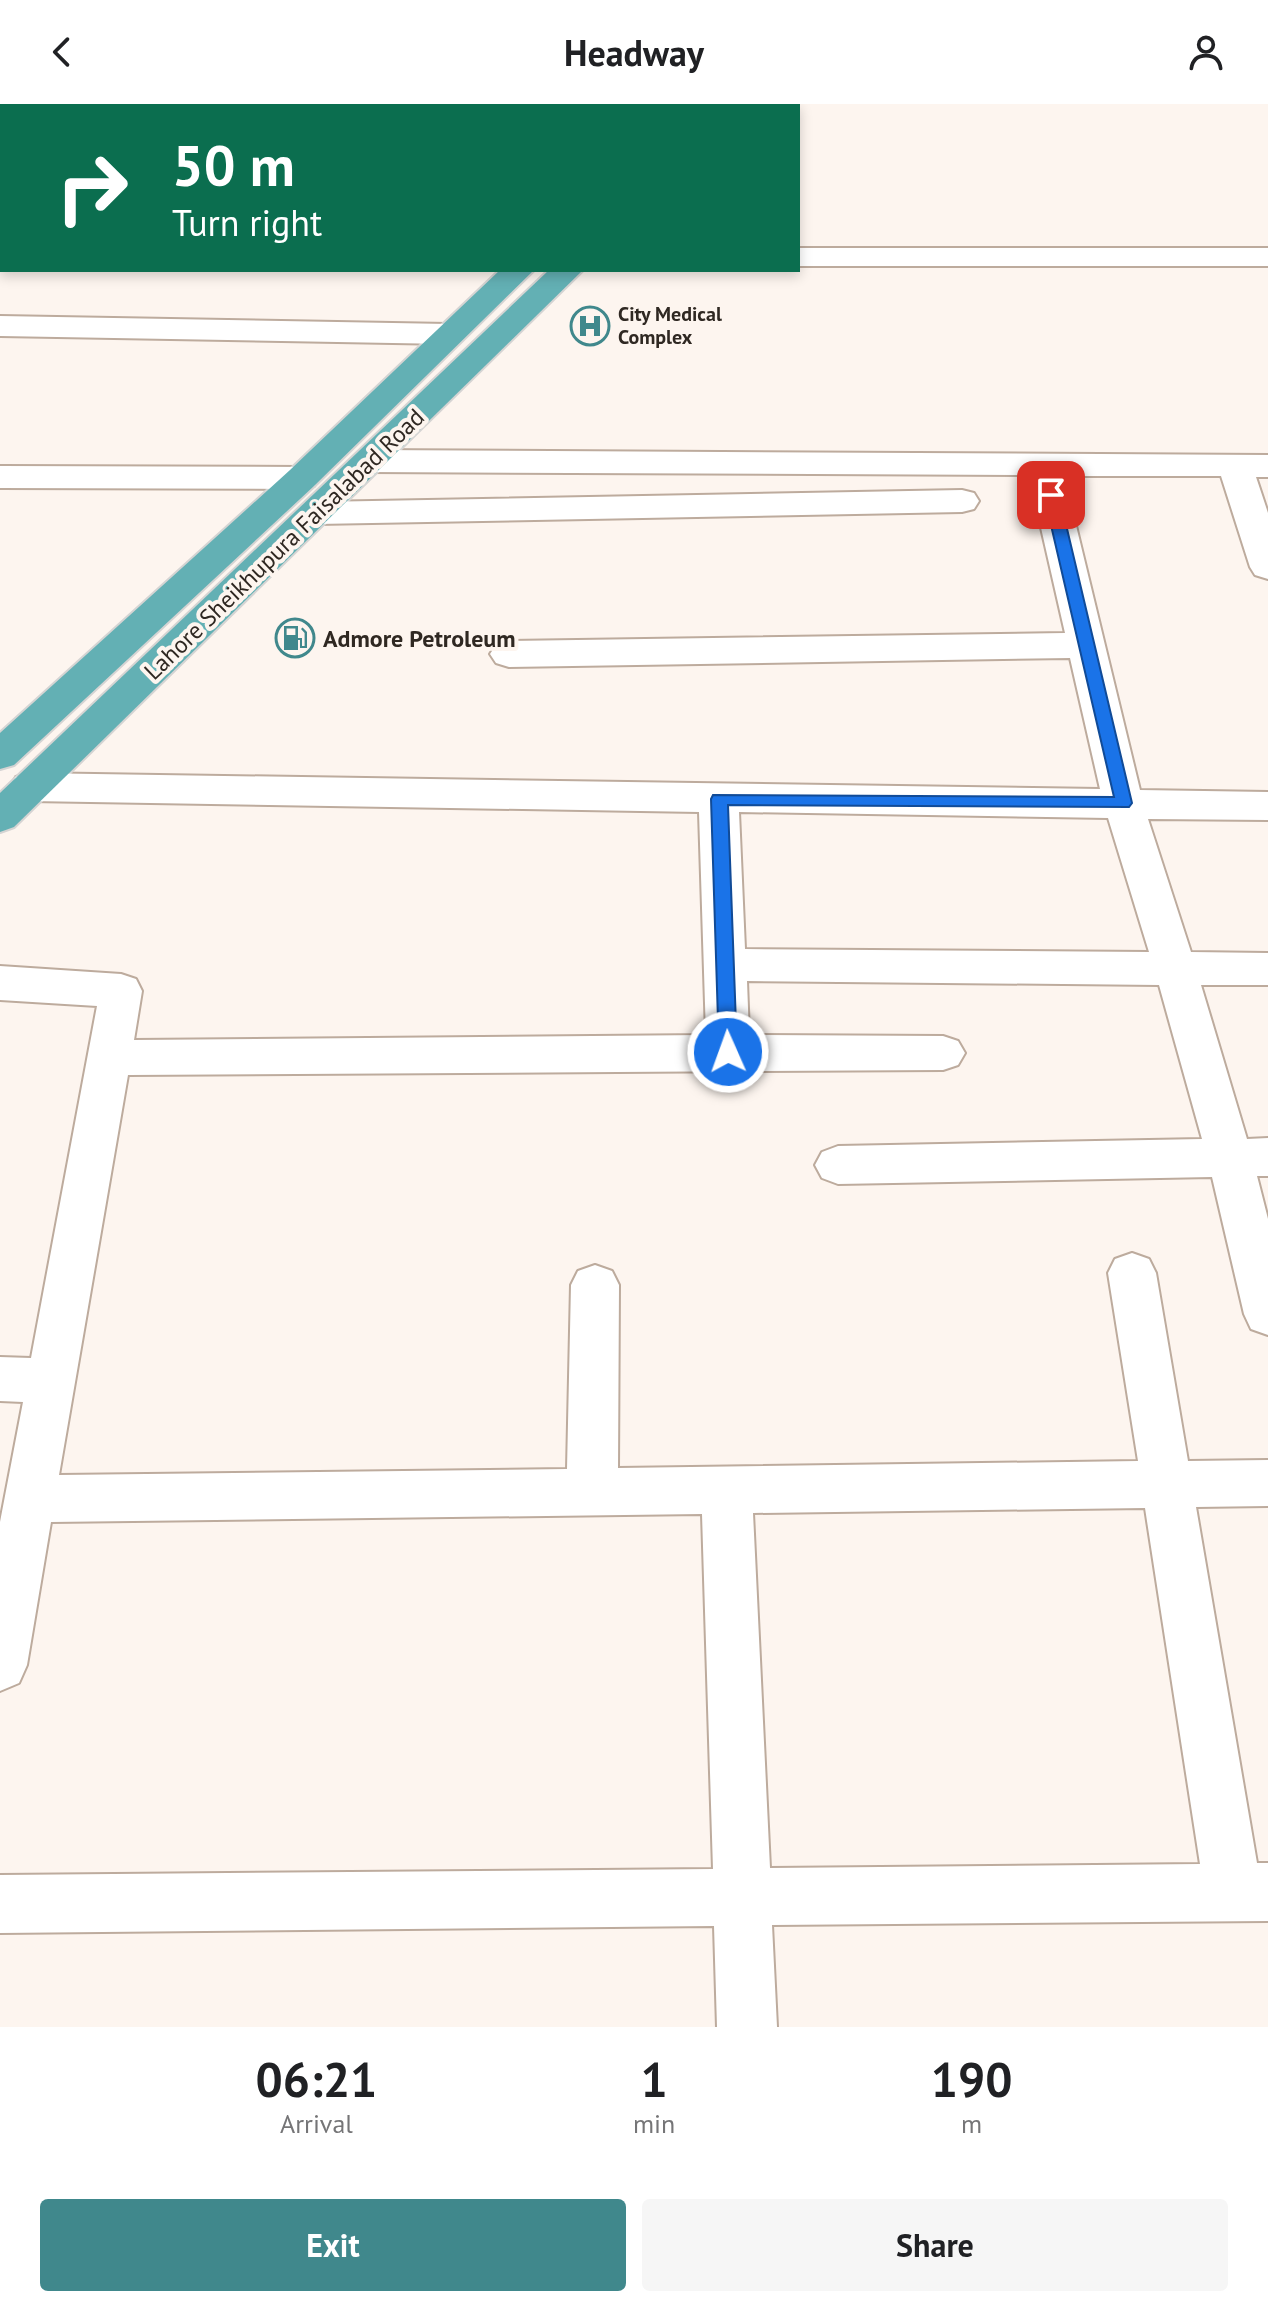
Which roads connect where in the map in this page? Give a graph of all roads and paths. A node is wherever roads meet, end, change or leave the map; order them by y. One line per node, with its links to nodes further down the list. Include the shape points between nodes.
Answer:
1 (800, 257): 2 (street)
2 (1268, 257)
3 (516, 272): 6 (highway, Lahore Sheikhupura Faisalabad Road)
4 (565, 272): 7 (highway, Lahore Sheikhupura Faisalabad Road)
5 (0, 326): 6 (street)
6 (448, 334): 11 (highway, Lahore Sheikhupura Faisalabad Road)
7 (370, 461): 8 (street); 13 (highway, Lahore Sheikhupura Faisalabad Road)
8 (1044, 465): 9 (street); 15 (street)
9 (1251, 466): 14 (street)
10 (0, 477): 11 (street)
11 (302, 478): 17 (highway, Lahore Sheikhupura Faisalabad Road)
12 (962, 501): 13 (street)
13 (317, 513): 18 (highway, Lahore Sheikhupura Faisalabad Road)
14 (1268, 567)
15 (1086, 645): 16 (street); 20 (street)
16 (509, 654)
17 (0, 755)
18 (30, 787): 19 (street); 22 (highway, Lahore Sheikhupura Faisalabad Road)
19 (719, 799): 20 (street); 23 (street)
20 (1123, 803): 21 (street); 25 (street)
21 (1268, 806)
22 (0, 817)
23 (725, 965): 25 (street); 27 (street)
24 (1268, 969): 25 (street)
25 (1176, 971): 30 (street)
26 (0, 983): 29 (street, via 121,991)
27 (728, 1052): 28 (street); 29 (street)
28 (943, 1053)
29 (109, 1058): 36 (street)
30 (1249, 1158): 31 (street); 34 (street)
31 (838, 1165)
32 (1132, 1273): 38 (street)
33 (595, 1285): 40 (street)
34 (1268, 1314)
35 (0, 1379): 36 (street)
36 (51, 1381): 41 (street)
37 (1268, 1483): 38 (street)
38 (1166, 1485): 39 (street); 43 (street)
39 (727, 1490): 40 (street); 44 (street)
40 (592, 1492): 41 (street)
41 (30, 1499): 42 (street)
42 (0, 1665)
43 (1250, 1892): 44 (street)
44 (743, 1898): 45 (street); 46 (street)
45 (0, 1904)
46 (747, 2027)

